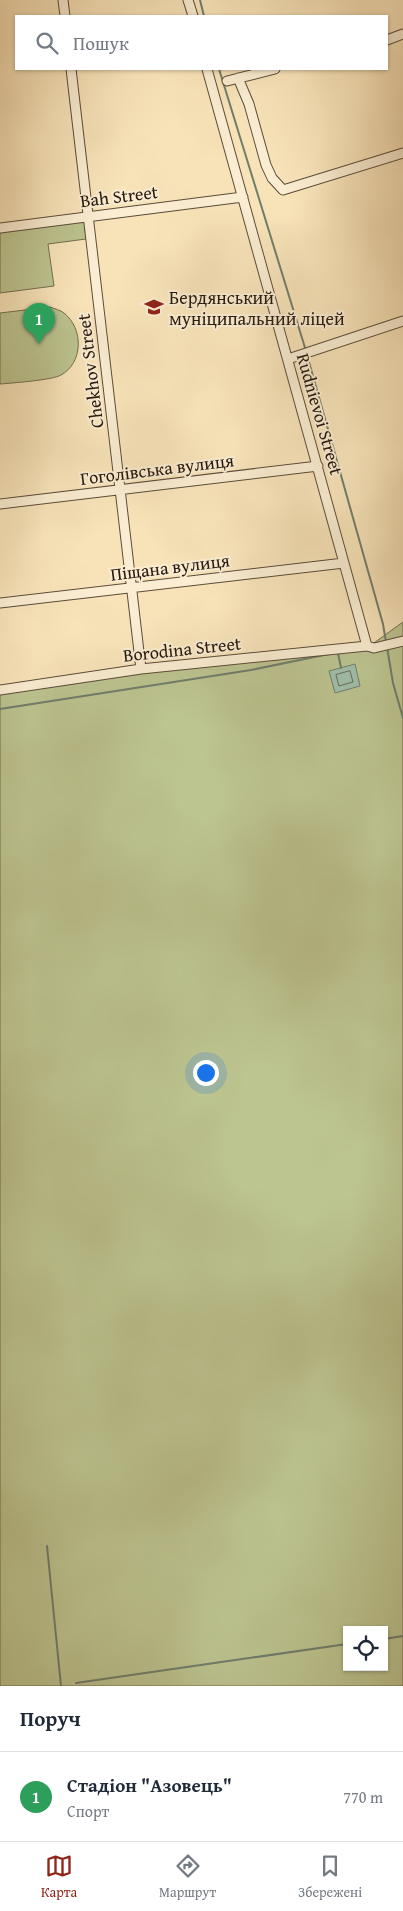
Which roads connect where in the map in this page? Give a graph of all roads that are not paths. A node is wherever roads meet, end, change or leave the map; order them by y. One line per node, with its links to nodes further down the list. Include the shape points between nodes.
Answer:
1 (63, 0): 3 (street)
2 (188, 0): 4 (street)
3 (65, 15)
4 (193, 15)
5 (403, 34): 6 (street)
6 (388, 40)
7 (71, 70): 14 (street, Chekhov Street)
8 (207, 70): 13 (street, Rudnievoi Street)
9 (271, 70): 10 (street)
10 (238, 78): 11 (street); 12 (street, via 249,104 266,165 283,190)
11 (227, 81)
12 (403, 152)
13 (243, 197): 14 (street, Bah Street); 17 (street, Rudnievoi Street)
14 (88, 217): 15 (street, Bah Street); 19 (street, Chekhov Street)
15 (0, 228)
16 (403, 321): 17 (street)
17 (288, 359): 18 (street, Rudnievoi Street)
18 (318, 466): 19 (street, Гоголівська вулиця); 21 (street, Rudnievoi Street)
19 (120, 490): 20 (street, Гоголівська вулиця); 22 (street, Chekhov Street)
20 (0, 504)
21 (344, 563): 22 (street, Піщана вулиця); 25 (street, Rudnievoi Street)
22 (132, 588): 23 (street, Піщана вулиця); 26 (street, Chekhov Street)
23 (0, 603)
24 (403, 641): 25 (street)
25 (371, 647): 26 (street, Borodina Street)
26 (141, 669): 27 (street, Borodina Street)
27 (0, 690)

